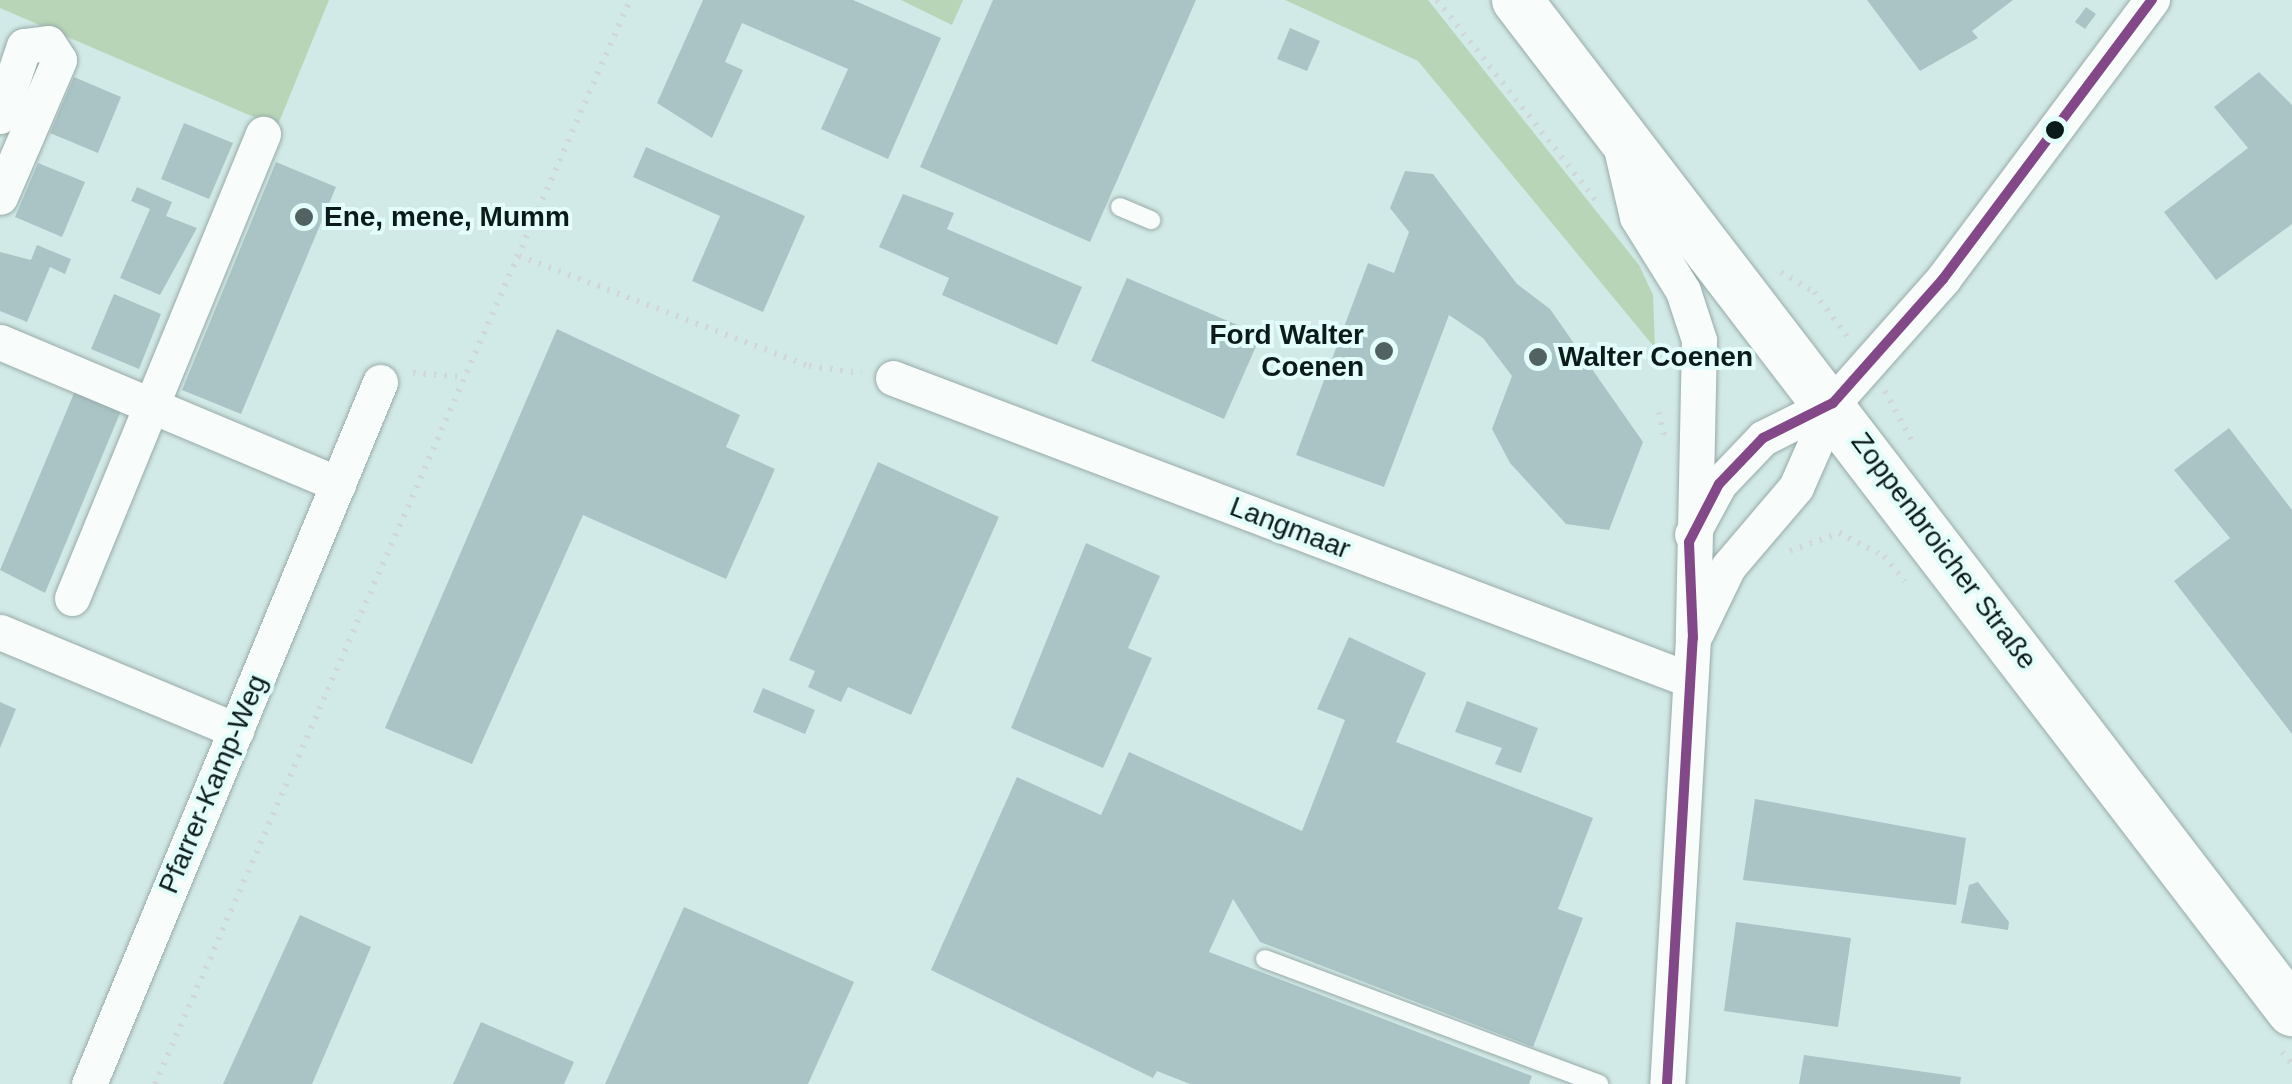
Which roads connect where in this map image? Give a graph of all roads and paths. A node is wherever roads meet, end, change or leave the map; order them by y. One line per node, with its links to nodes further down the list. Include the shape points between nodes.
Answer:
1 (630, 0): 12 (path)
2 (1438, 0): 11 (path)
3 (1517, 0): 6 (main road, Zoppenbroicher Straße)
4 (2152, 0): 19 (street, via 1942,279)
5 (0, 116): 8 (street, via 24,46 48,43 59,60)
6 (1616, 129): 19 (main road, Zoppenbroicher Straße); 20 (street, via 1637,217 1682,291 1698,340)
7 (263, 134): 18 (street)
8 (0, 197)
9 (1120, 207): 10 (lane)
10 (1152, 220)
11 (1612, 221)
12 (519, 256): 14 (path); 15 (path, via 810,366)
13 (0, 342): 18 (street)
14 (466, 376): 16 (path, via 407,372); 34 (path)
15 (893, 378): 28 (street, Langmaar)
16 (380, 382): 21 (street, Pfarrer-Kamp-Weg)
17 (1662, 394): 20 (path, via 1657,431)
18 (151, 404): 21 (street); 25 (street)
19 (1833, 404): 22 (street, via 1796,487); 23 (street, via 1763,438 1719,484); 31 (main road, Zoppenbroicher Straße)
20 (1690, 457): 23 (street)
21 (338, 484): 29 (street, Pfarrer-Kamp-Weg)
22 (1764, 526): 24 (path, via 1788,553 1840,533 1862,540); 27 (street, via 1728,567)
23 (1688, 542): 27 (street)
24 (1909, 587)
25 (72, 598)
26 (0, 632): 29 (street)
27 (1693, 638): 28 (street)
28 (1688, 679): 36 (street)
29 (236, 730): 33 (street, Pfarrer-Kamp-Weg)
30 (1265, 959): 35 (lane)
31 (2280, 1022): 32 (path)
32 (2292, 1064)
33 (89, 1084)
34 (155, 1084)
35 (1600, 1084)
36 (1667, 1084)

